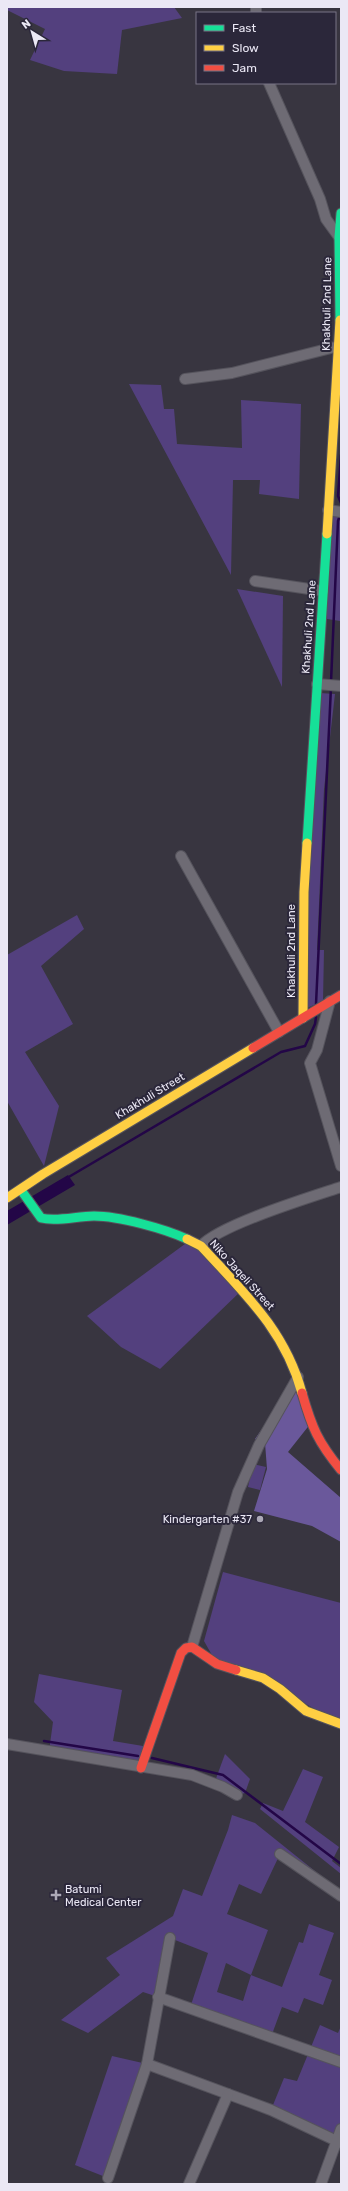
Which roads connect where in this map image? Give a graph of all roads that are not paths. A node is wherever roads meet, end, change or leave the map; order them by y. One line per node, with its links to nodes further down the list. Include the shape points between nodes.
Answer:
1 (269, 84): 3 (street, via 326,218)
2 (341, 213): 3 (street, Khakhuli 2nd Lane)
3 (339, 237): 4 (street, Khakhuli 2nd Lane)
4 (339, 346): 5 (street, via 232,373); 6 (street, Khakhuli 2nd Lane)
5 (184, 379)
6 (328, 510): 7 (street); 9 (street, Khakhuli 2nd Lane)
7 (341, 512)
8 (255, 581): 9 (street)
9 (323, 591): 10 (street, Khakhuli 2nd Lane)
10 (317, 684): 11 (street); 15 (street, Khakhuli 2nd Lane, via 304,892)
11 (336, 686)
12 (181, 856): 16 (street)
13 (341, 995): 14 (street)
14 (327, 1003): 15 (street, Khakhuli Street); 17 (street, via 317,1050 310,1063)
15 (305, 1016): 16 (street, Khakhuli Street)
16 (279, 1032): 19 (street, Khakhuli Street, via 43,1174)
17 (341, 1166)
18 (341, 1187): 21 (street, via 228,1229)
19 (21, 1190): 20 (street, Khakhuli Street); 21 (street, Niko Jaqeli Street, via 38,1214 45,1219 95,1216 119,1219 169,1232)
20 (7, 1198)
21 (201, 1246): 22 (street, Niko Jaqeli Street, via 264,1315 290,1356)
22 (298, 1377): 23 (street, Niko Jaqeli Street, via 310,1423 322,1447); 24 (street, via 259,1445 238,1492)
23 (341, 1470)
24 (192, 1647): 25 (street, via 217,1664 263,1678 306,1711); 27 (street, via 181,1652)
25 (341, 1724)
26 (7, 1744): 27 (street)
27 (141, 1768): 28 (street, via 192,1775)
28 (237, 1795)
29 (280, 1854): 30 (street)
30 (341, 1896)
31 (170, 1938): 32 (street)
32 (158, 1996): 33 (street); 34 (street)
33 (341, 2062)
34 (147, 2064): 35 (street); 38 (street)
35 (228, 2094): 37 (street, via 271,2110); 39 (street)
36 (341, 2129): 37 (street)
37 (339, 2143): 40 (street)
38 (108, 2178)
39 (189, 2184)
40 (321, 2184)

